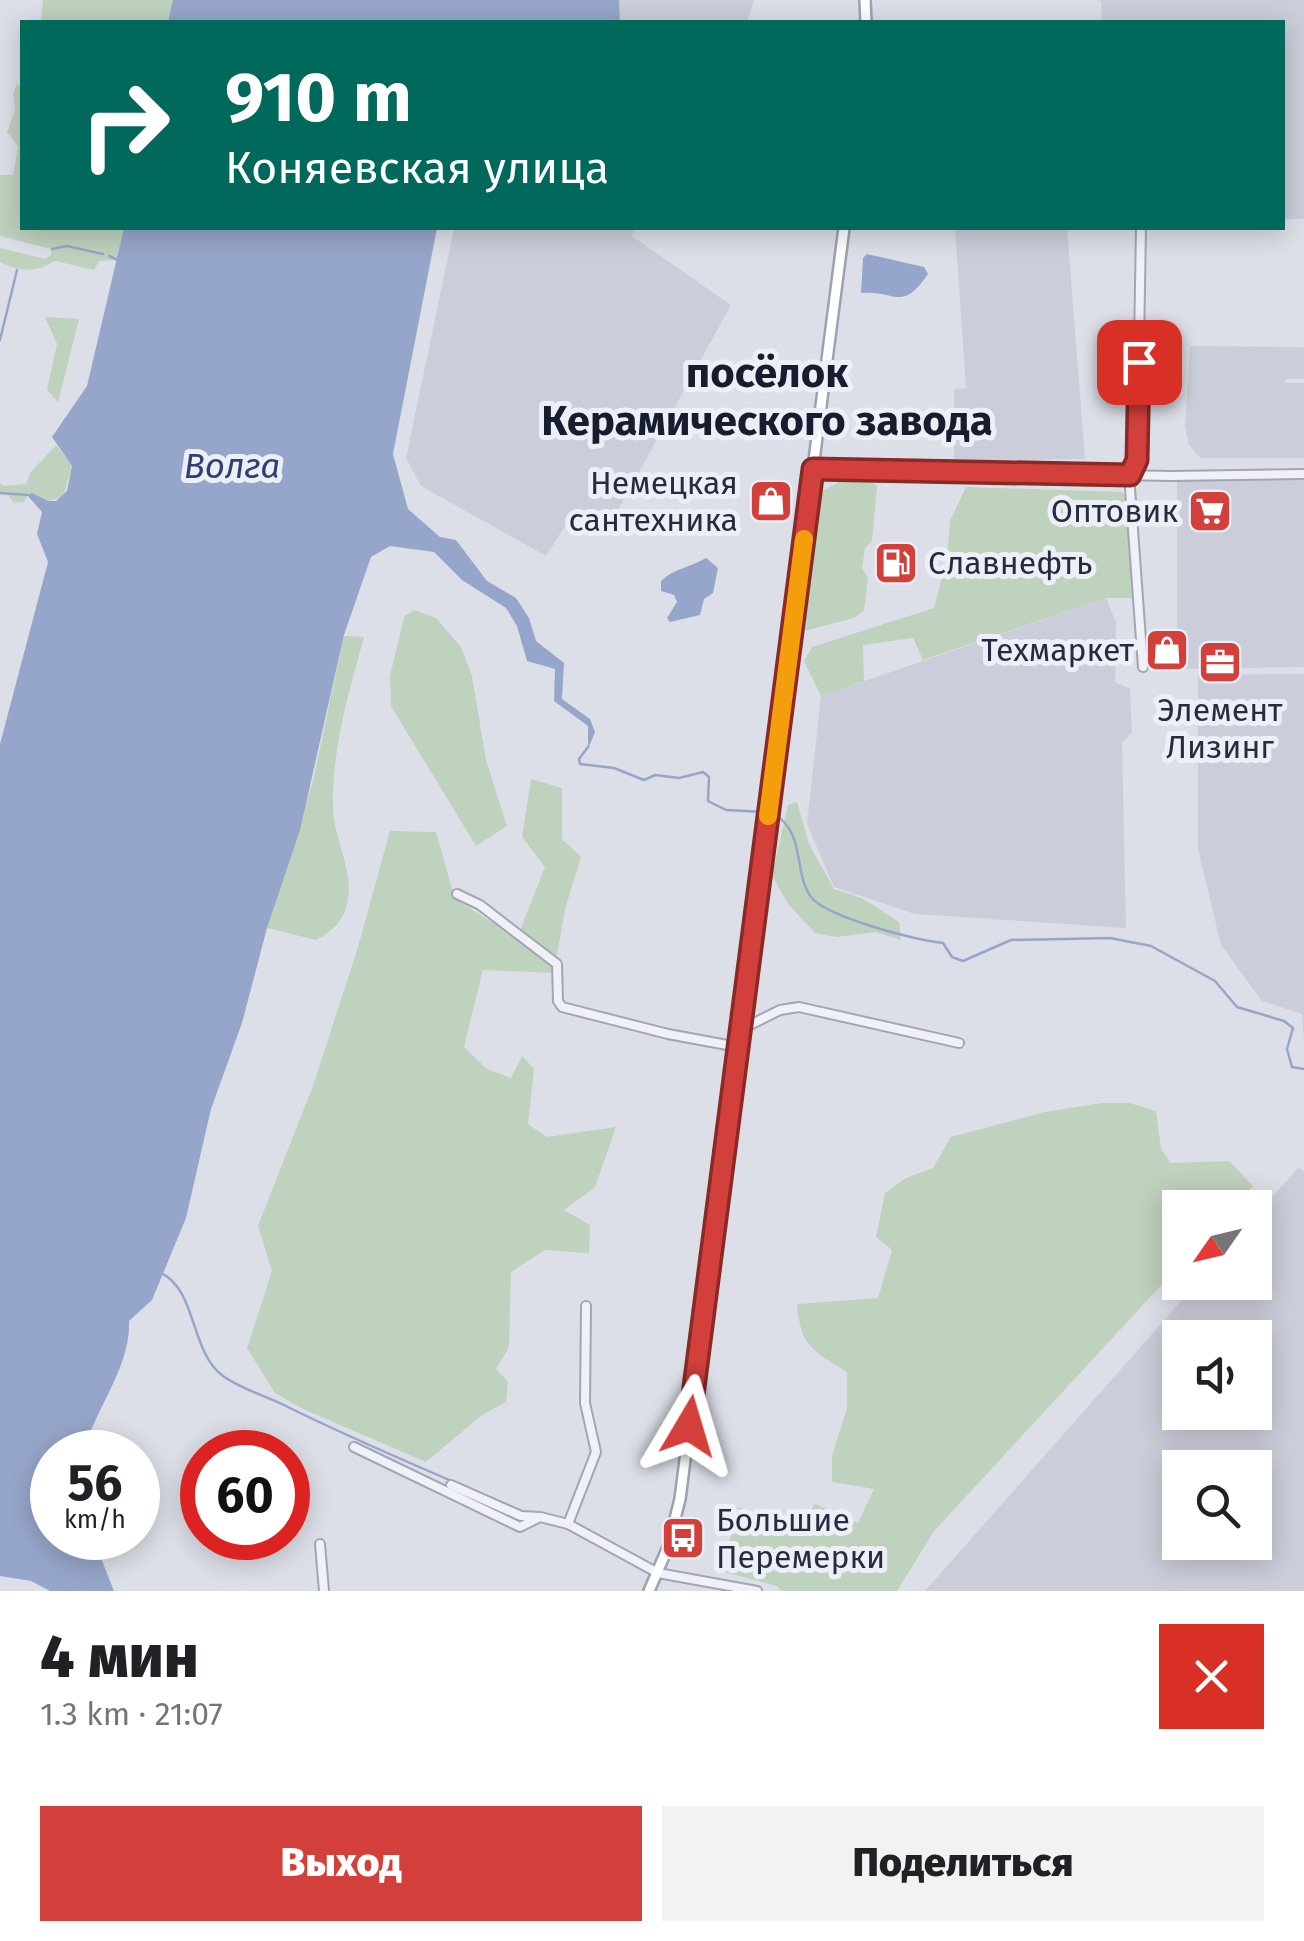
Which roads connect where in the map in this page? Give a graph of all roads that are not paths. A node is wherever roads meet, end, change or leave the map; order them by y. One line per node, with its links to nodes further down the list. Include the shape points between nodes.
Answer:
1 (844, 230): 3 (main road)
2 (1142, 230): 5 (street, via 1137,460)
3 (813, 469): 5 (street); 8 (main road)
4 (1304, 474): 5 (street)
5 (1130, 475): 6 (street)
6 (1143, 667)
7 (457, 894): 10 (street, via 557,964 562,1008)
8 (740, 1030): 9 (street, via 799,1006); 10 (main road)
9 (959, 1043)
10 (738, 1046): 17 (main road, via 680,1499)
11 (586, 1306): 15 (street, via 586,1403 596,1452)
12 (354, 1447): 14 (street, via 520,1528)
13 (451, 1485): 14 (street, via 522,1516)
14 (540, 1517): 15 (street)
15 (568, 1524): 17 (street)
16 (320, 1544): 18 (street)
17 (658, 1573): 19 (main road); 20 (street)
18 (324, 1591)
19 (650, 1591)
20 (757, 1591)

